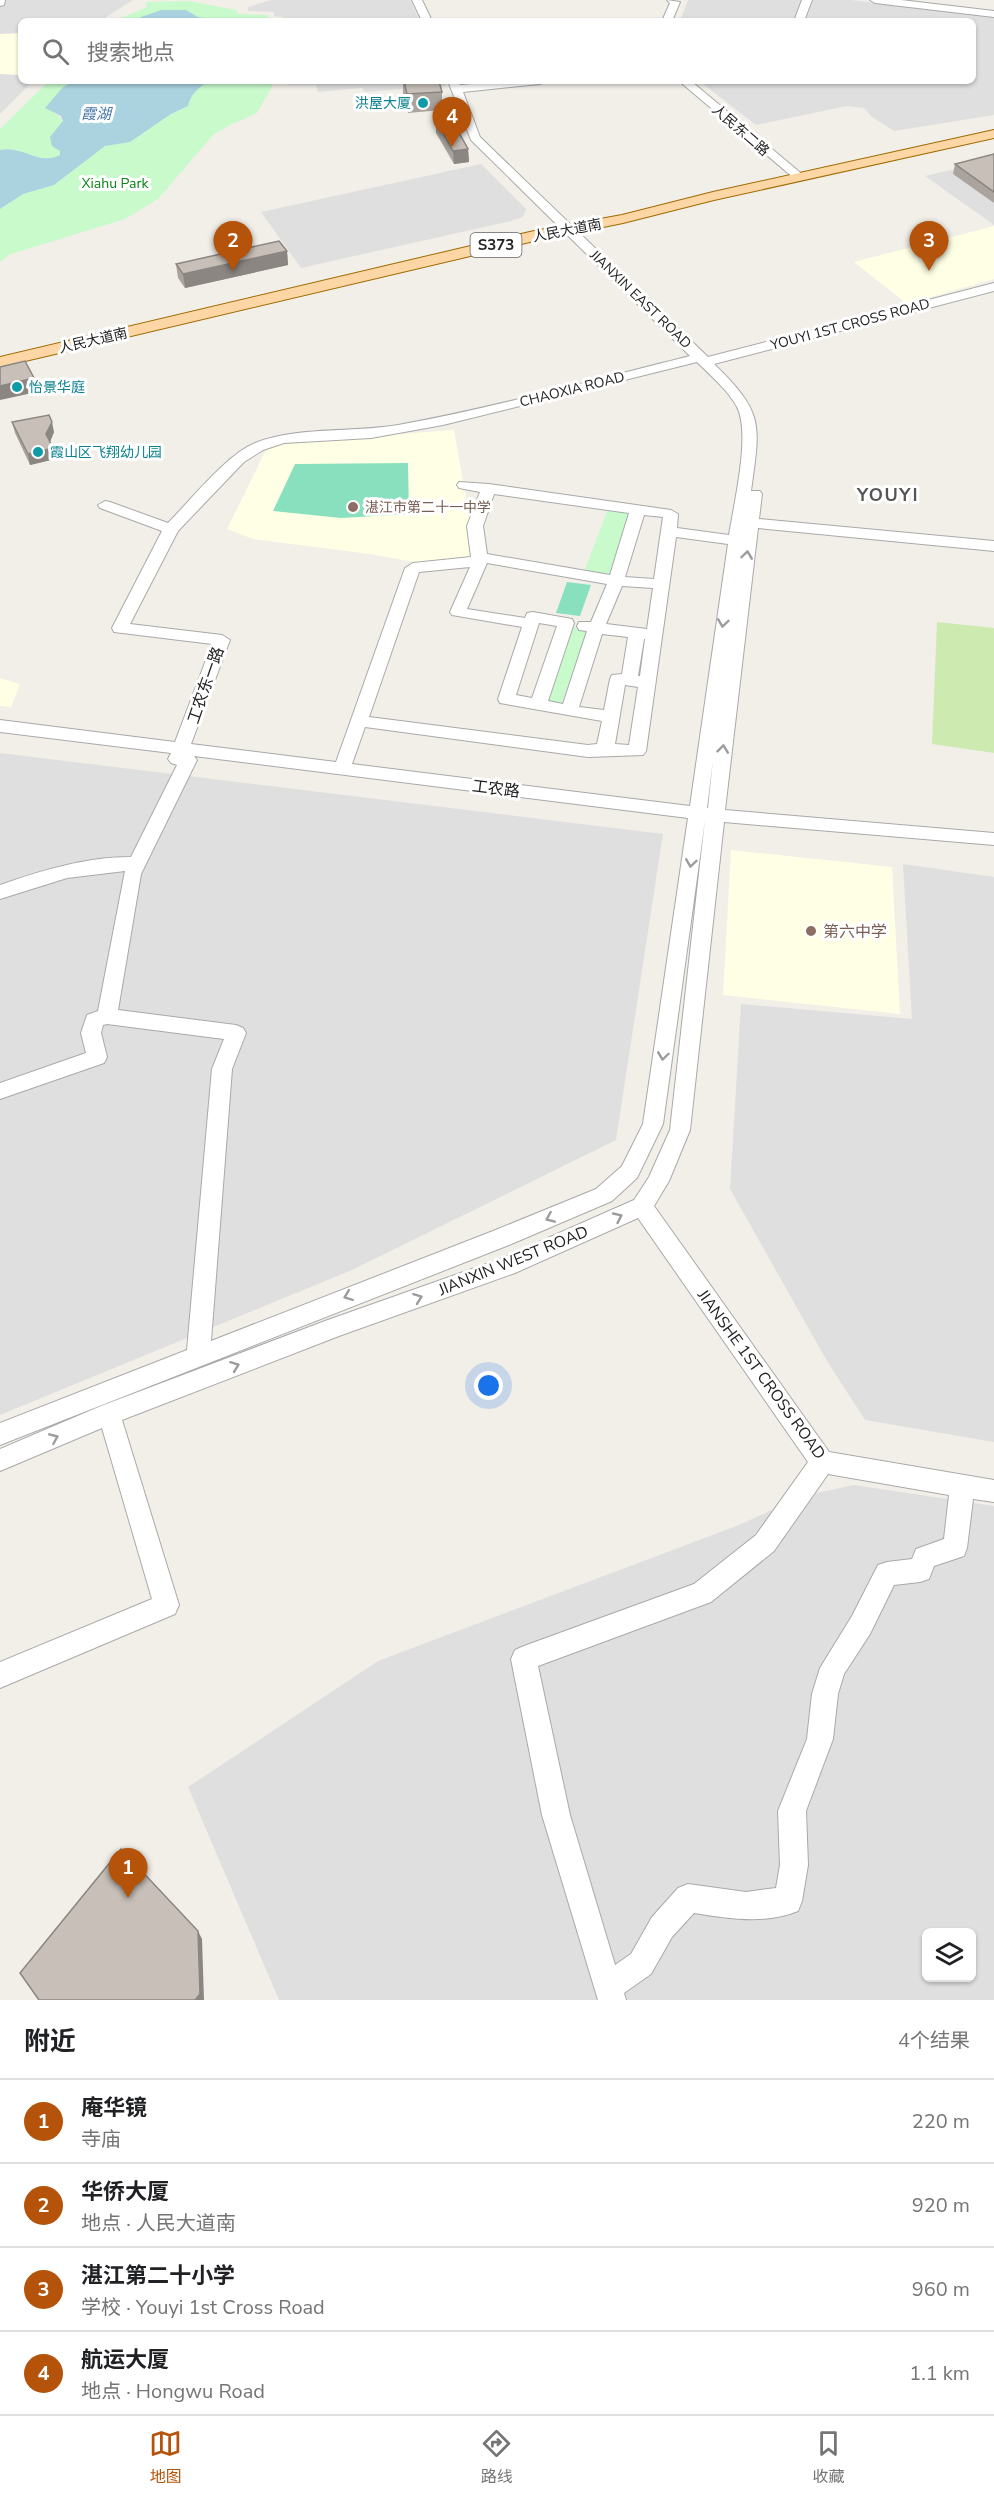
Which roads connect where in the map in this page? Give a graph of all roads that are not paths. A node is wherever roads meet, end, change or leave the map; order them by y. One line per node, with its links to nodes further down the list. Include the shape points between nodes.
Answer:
1 (417, 0): 6 (street)
2 (672, 0): 7 (street, via 675,2)
3 (807, 0): 8 (street)
4 (875, 0): 5 (street)
5 (994, 14)
6 (426, 18)
7 (668, 18)
8 (799, 18)
9 (476, 84): 11 (street)
10 (688, 84): 14 (street, 人民东二路)
11 (455, 85): 15 (street, JIANXIN EAST ROAD, via 475,138)
12 (994, 127): 14 (main road, 人民大道南 / S373)
13 (994, 134): 14 (main road, 人民大道南 / S373)
14 (794, 174): 15 (main road, 人民大道南 / S373)
15 (570, 224): 17 (main road, 人民大道南 / S373, via 524,231); 18 (street, JIANXIN EAST ROAD); 19 (main road, 人民大道南 / S373)
16 (994, 287): 18 (street, YOUYI 1ST CROSS ROAD)
17 (0, 350)
18 (707, 360): 24 (street, JIANXIN EAST ROAD, via 752,406 758,422 760,451); 25 (street, CHAOXIA ROAD, via 371,434 282,439 239,459); 27 (street, JIANXIN EAST ROAD, via 743,405 750,422)
19 (0, 362)
20 (464, 485): 21 (street)
21 (489, 488): 23 (street); 29 (street, via 475,526)
22 (105, 505): 25 (street)
23 (638, 509): 26 (street, via 671,514); 30 (street)
24 (752, 523): 28 (street); 48 (street, JIANXIN EAST ROAD, one-way to 24)
25 (171, 529): 46 (street, 工农东一路, via 120,628 222,640)
26 (669, 532): 27 (street); 31 (street)
27 (735, 540): 48 (street, JIANXIN EAST ROAD, one-way to 48)
28 (994, 546)
29 (479, 559): 30 (street); 33 (street, via 458,612); 42 (street, via 413,568)
30 (616, 581): 31 (street); 34 (street)
31 (661, 584): 36 (street)
32 (566, 623): 33 (street, via 533,617); 34 (street); 39 (street)
33 (531, 624): 39 (street, via 506,699)
34 (596, 628): 35 (street); 40 (street)
35 (637, 633): 36 (street); 37 (street)
36 (654, 635): 38 (street)
37 (629, 680): 38 (street); 41 (street, via 618,679)
38 (647, 682): 45 (street, via 637,751)
39 (538, 705): 40 (street)
40 (569, 711): 41 (street)
41 (611, 717): 45 (street)
42 (359, 721): 45 (street, via 588,751); 47 (street)
43 (0, 726): 46 (street, 工农路)
44 (0, 739): 46 (street, 工农路)
45 (605, 748)
46 (183, 756): 47 (street, 工农路); 48 (street, 工农路); 51 (street)
47 (342, 768): 48 (street, 工农路)
48 (707, 813): 49 (street, 工农路); 50 (street, 工农路); 55 (street, via 680,1130 658,1181); 56 (street, JIANXIN WEST ROAD, one-way to 56, via 653,1124 630,1172 604,1195)
49 (994, 839)
50 (994, 851)
51 (137, 864): 52 (street, via 110,862 60,871); 53 (street)
52 (0, 892)
53 (107, 1016): 54 (street, via 94,1020 92,1033 97,1057); 56 (street, via 236,1033 222,1070)
54 (0, 1091)
55 (642, 1206): 57 (street, JIANXIN WEST ROAD, one-way to 55, via 507,1266); 60 (street, JIANSHE 1ST CROSS ROAD)
56 (198, 1356): 58 (street, JIANXIN WEST ROAD)
57 (109, 1414): 59 (street, JIANXIN WEST ROAD, one-way to 57); 63 (street, via 166,1605)
58 (0, 1434)
59 (0, 1460)
60 (822, 1462): 61 (street, JIANSHE 1ST CROSS ROAD); 64 (street, via 765,1543 702,1593 524,1659 556,1815)
61 (962, 1485): 62 (street, JIANSHE 1ST CROSS ROAD); 64 (street, via 955,1548 925,1557 920,1570 888,1574 833,1668 825,1694 820,1739 792,1811 794,1865 788,1901 746,1906 688,1898 662,1927 641,1964)
62 (994, 1491)
63 (0, 1675)
64 (610, 1994)

